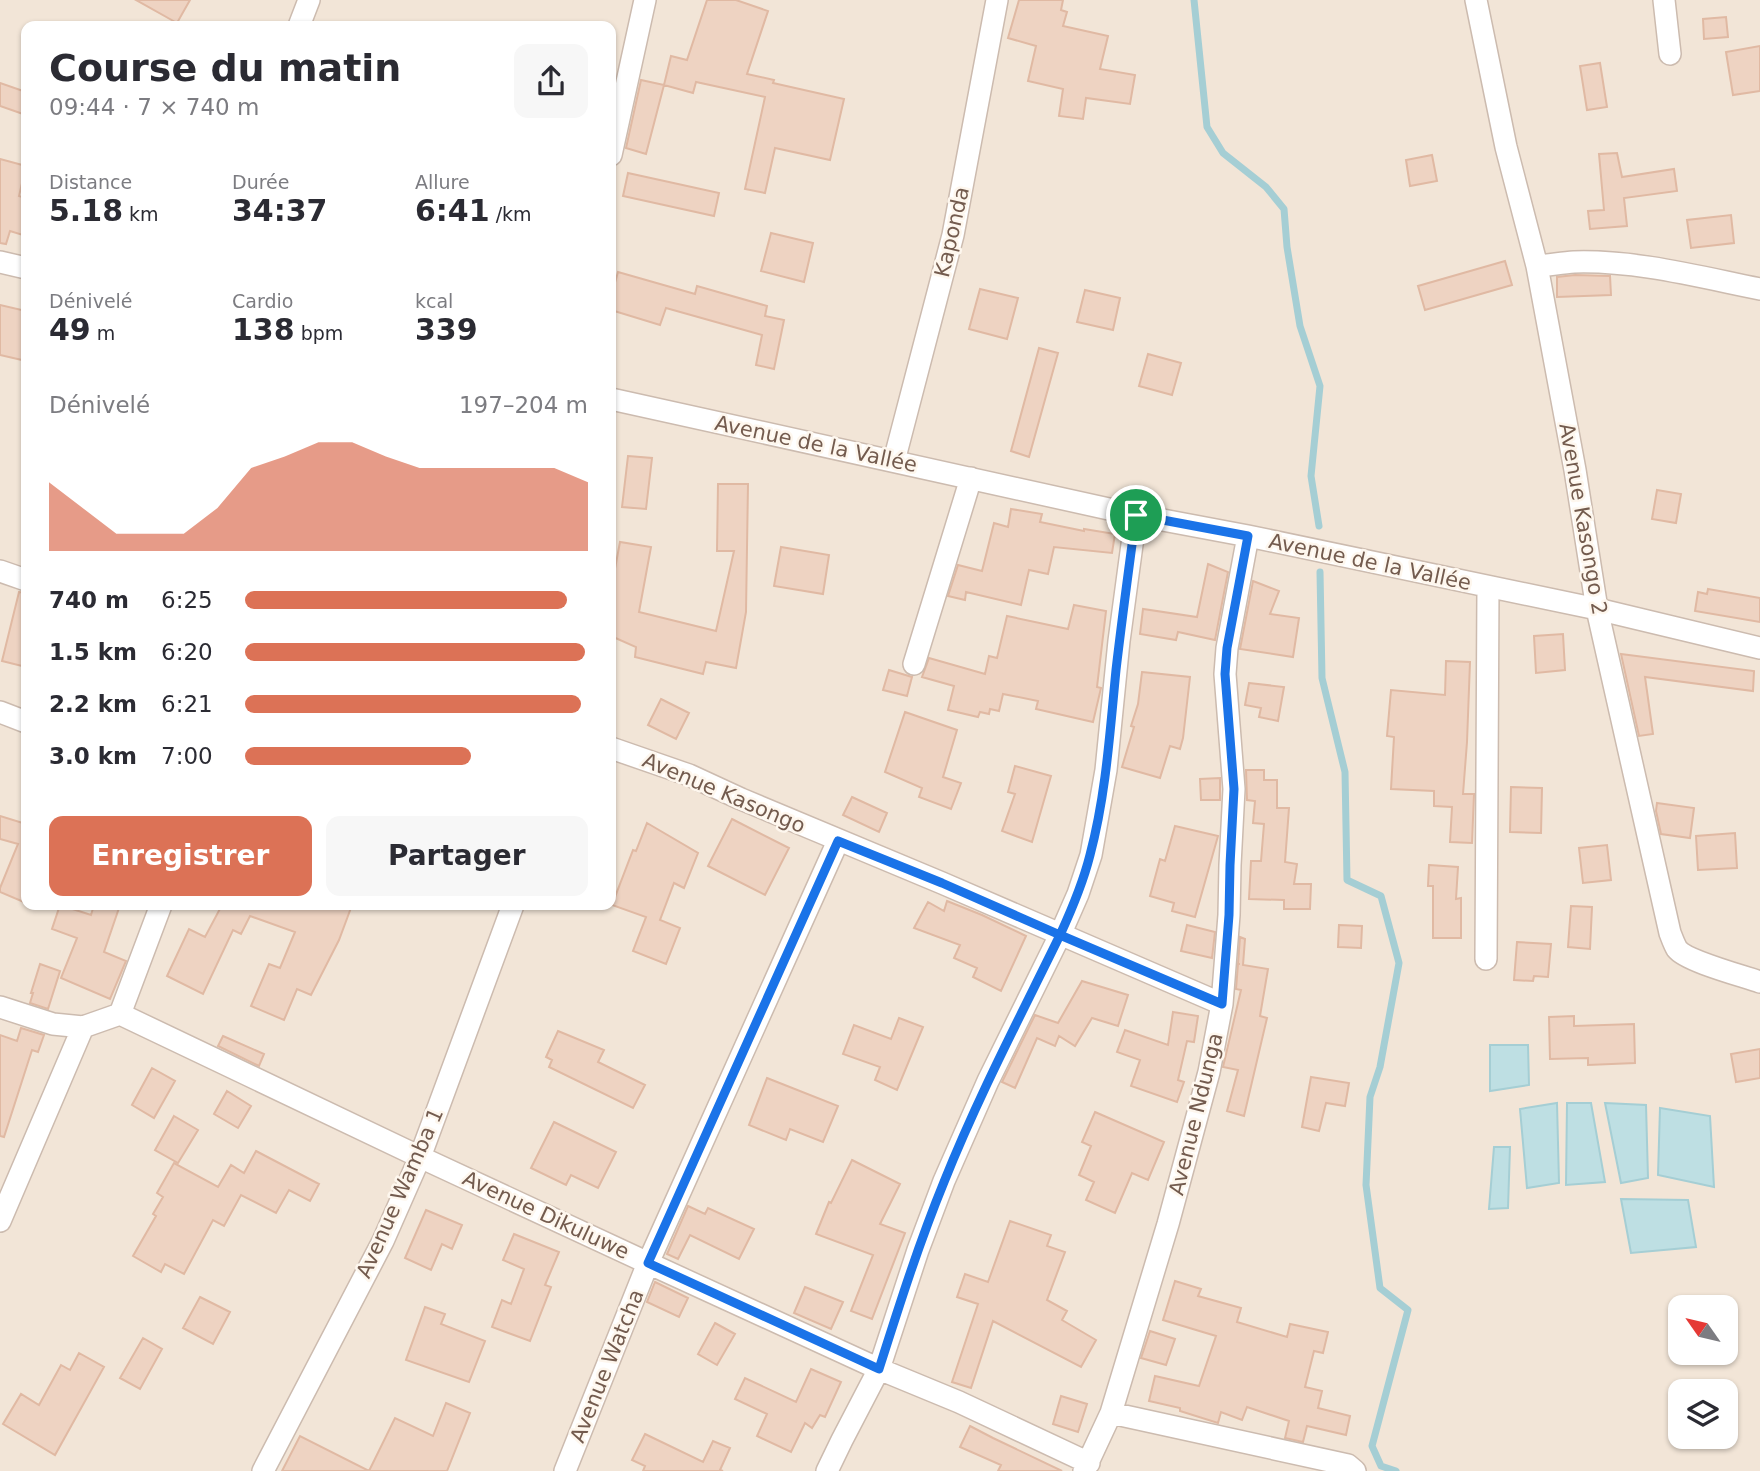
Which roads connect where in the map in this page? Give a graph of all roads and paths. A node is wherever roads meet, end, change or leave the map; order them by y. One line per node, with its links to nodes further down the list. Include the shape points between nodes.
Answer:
1 (309, 0): 6 (street)
2 (645, 0): 8 (street)
3 (997, 0): 14 (street, Kaponda, via 953,235)
4 (1476, 0): 10 (street, Avenue Kasongo 2, via 1506,147)
5 (1664, 0): 7 (street)
6 (301, 21)
7 (1670, 54)
8 (616, 132)
9 (0, 262): 11 (street)
10 (1537, 266): 12 (street, via 1575,262 1623,265); 21 (street, Avenue Kasongo 2)
11 (21, 267)
12 (1760, 289)
13 (616, 400): 14 (street, Avenue de la Vallée)
14 (894, 461): 15 (street, Avenue de la Vallée)
15 (971, 478): 16 (street, Avenue de la Vallée); 23 (street)
16 (1136, 515): 17 (street, Avenue de la Vallée); 30 (street, via 1098,821 1079,894)
17 (1248, 536): 20 (street, Avenue de la Vallée); 33 (street, Avenue Ndunga, via 1225,674 1234,789)
18 (0, 571): 19 (street)
19 (21, 578)
20 (1488, 587): 21 (street, Avenue de la Vallée); 31 (street)
21 (1597, 610): 22 (street, Avenue de la Vallée); 32 (street, Avenue Kasongo 2, via 1670,933 1683,954)
22 (1760, 648)
23 (914, 664)
24 (0, 712): 25 (street)
25 (21, 720)
26 (616, 750): 27 (street, Avenue Kasongo, via 689,775)
27 (838, 841): 30 (street, Avenue Kasongo); 39 (street, Avenue Watcha)
28 (159, 910): 35 (street)
29 (511, 910): 37 (street, Avenue Wamba 1)
30 (1060, 935): 33 (street, Avenue Kasongo); 40 (street, via 944,1181)
31 (1486, 959)
32 (1760, 982)
33 (1222, 1004): 41 (street, Avenue Ndunga, via 1209,1072 1168,1224)
34 (0, 1007): 36 (street, via 53,1024)
35 (120, 1014): 36 (street); 37 (street, Avenue Dikuluwe)
36 (83, 1027): 38 (street)
37 (420, 1157): 39 (street, Avenue Dikuluwe); 43 (street, Avenue Wamba 1, via 383,1241)
38 (0, 1221)
39 (648, 1263): 40 (street, Avenue Dikuluwe); 44 (street, Avenue Watcha)
40 (879, 1369): 42 (street, Avenue Dikuluwe, via 960,1402); 45 (street)
41 (1111, 1413): 42 (street, Avenue Ndunga); 46 (street, via 1348,1465)
42 (1087, 1467)
43 (263, 1471)
44 (565, 1471)
45 (827, 1471)
46 (1355, 1471)

